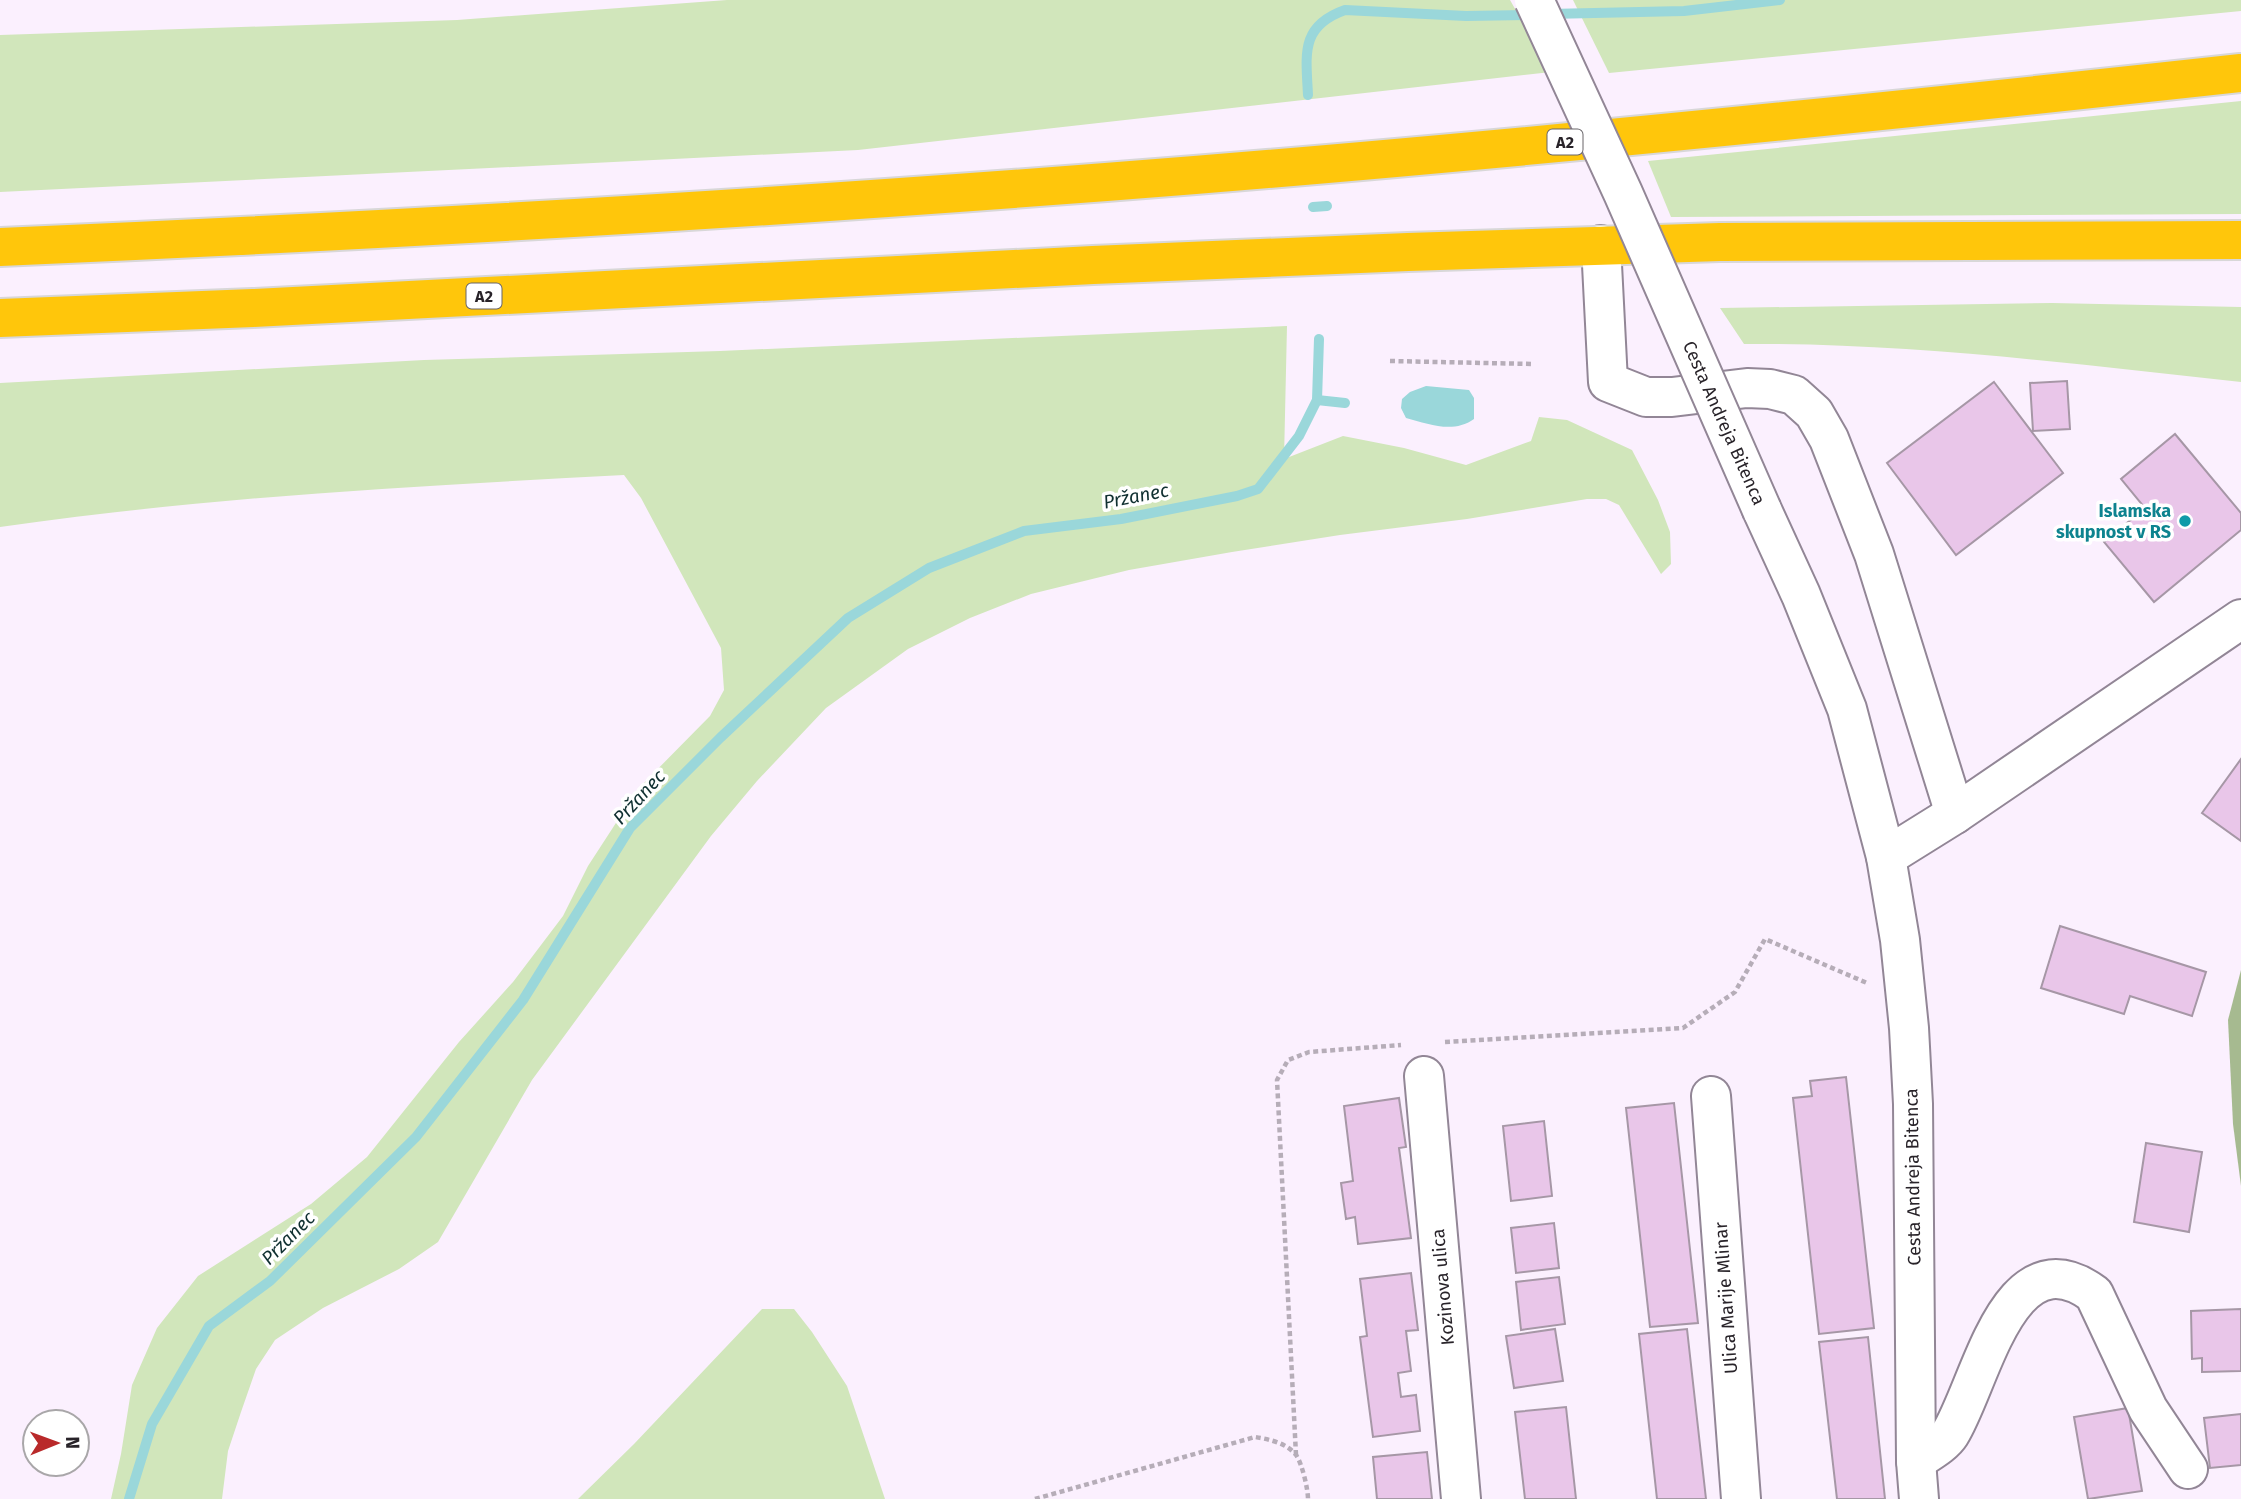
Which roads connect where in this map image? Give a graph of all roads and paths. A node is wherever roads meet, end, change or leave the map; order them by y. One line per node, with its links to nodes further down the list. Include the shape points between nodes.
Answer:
1 (1534, 0): 11 (street, Cesta Andreja Bitenca, bridge, via 1801,595 1847,709)
2 (2241, 73): 5 (highway, A2, via 1641,136 1212,173 576,218)
3 (2241, 240): 4 (highway, A2)
4 (1601, 245): 6 (highway, A2); 10 (street, via 1608,382 1646,397 1770,389 1794,395 1814,413 1829,439 1874,554)
5 (0, 247)
6 (0, 318)
7 (1390, 361): 8 (path)
8 (1534, 364)
9 (2241, 619): 10 (street)
10 (1955, 814): 11 (street)
11 (1886, 857): 13 (street, Cesta Andreja Bitenca)
12 (1765, 939): 13 (path, via 1880,988)
13 (1906, 990): 16 (street, Cesta Andreja Bitenca, via 1913,1104)
14 (1424, 1076): 20 (street, Kozinova ulica)
15 (1711, 1096): 21 (street, Ulica Marije Mlinar)
16 (1916, 1461): 17 (street, via 1948,1436 2004,1315 2032,1286 2058,1278 2078,1282 2094,1293 2148,1409); 22 (street, Cesta Andreja Bitenca)
17 (2188, 1469)
18 (1035, 1499): 19 (path, via 1255,1437 1275,1441 1296,1455)
19 (1308, 1499)
20 (1461, 1499)
21 (1741, 1499)
22 (1919, 1499)

